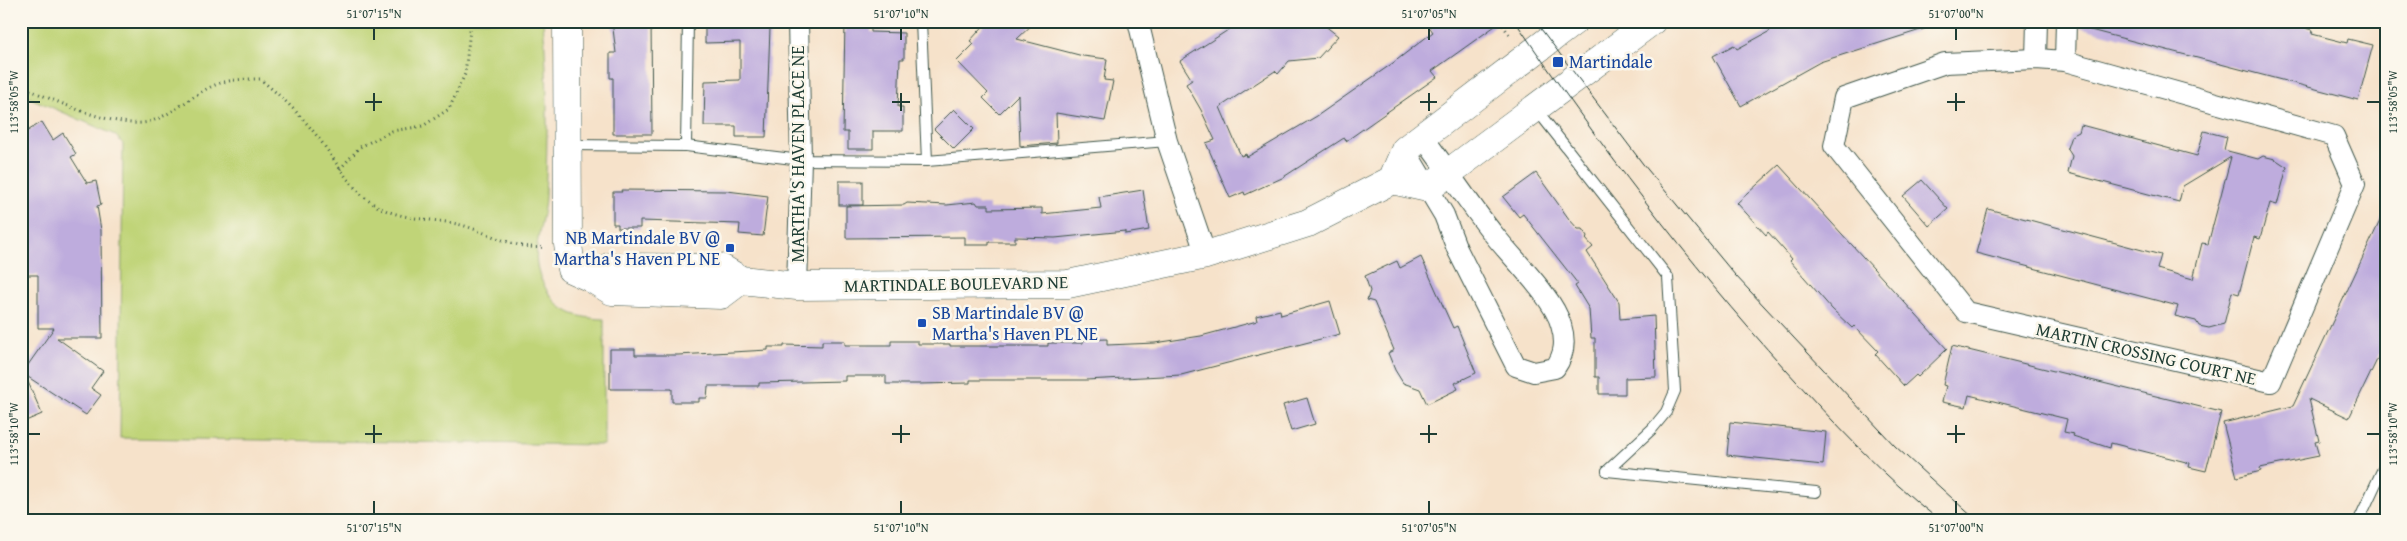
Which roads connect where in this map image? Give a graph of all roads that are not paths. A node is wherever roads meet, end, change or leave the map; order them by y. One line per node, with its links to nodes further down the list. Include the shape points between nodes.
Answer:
1 (567, 21): 15 (street, MARTINDALE BOULEVARD NE)
2 (688, 21): 16 (lane)
3 (798, 21): 17 (street, MARTHA'S HAVEN PLACE NE)
4 (921, 21): 18 (lane)
5 (1138, 21): 13 (street)
6 (1574, 21): 14 (street)
7 (1652, 21): 12 (street)
8 (2036, 21): 10 (street)
9 (2066, 21): 11 (street)
10 (2036, 59): 11 (street, MARTIN CROSSING COURT NE); 11 (street, MARTIN CROSSING COURT NE, via 1946,63 1844,98 1834,146 1966,312 2271,382 2355,184 2334,136)
11 (2065, 61)
12 (1536, 108): 20 (street); 24 (lane, via 1668,277 1675,391 1662,418 1607,471)
13 (1167, 141): 18 (lane); 21 (street)
14 (1414, 143): 19 (street); 20 (street)
15 (566, 145): 16 (lane); 22 (street, MARTINDALE BOULEVARD NE, via 570,270 612,291 721,295 741,280)
16 (686, 146): 17 (lane)
17 (802, 160): 18 (lane); 22 (street, MARTHA'S HAVEN PLACE NE)
18 (927, 161)
19 (1392, 180): 20 (street); 21 (street, MARTINDALE BOULEVARD NE, via 1308,223)
20 (1439, 180): 20 (street, via 1444,215 1457,249 1516,366 1534,372 1555,368 1563,356 1564,339 1552,306 1494,235)
21 (1206, 255): 22 (street, MARTINDALE BOULEVARD NE, via 1068,284)
22 (796, 286)
23 (2386, 462): 25 (lane)
24 (1816, 492)
25 (2359, 520)

